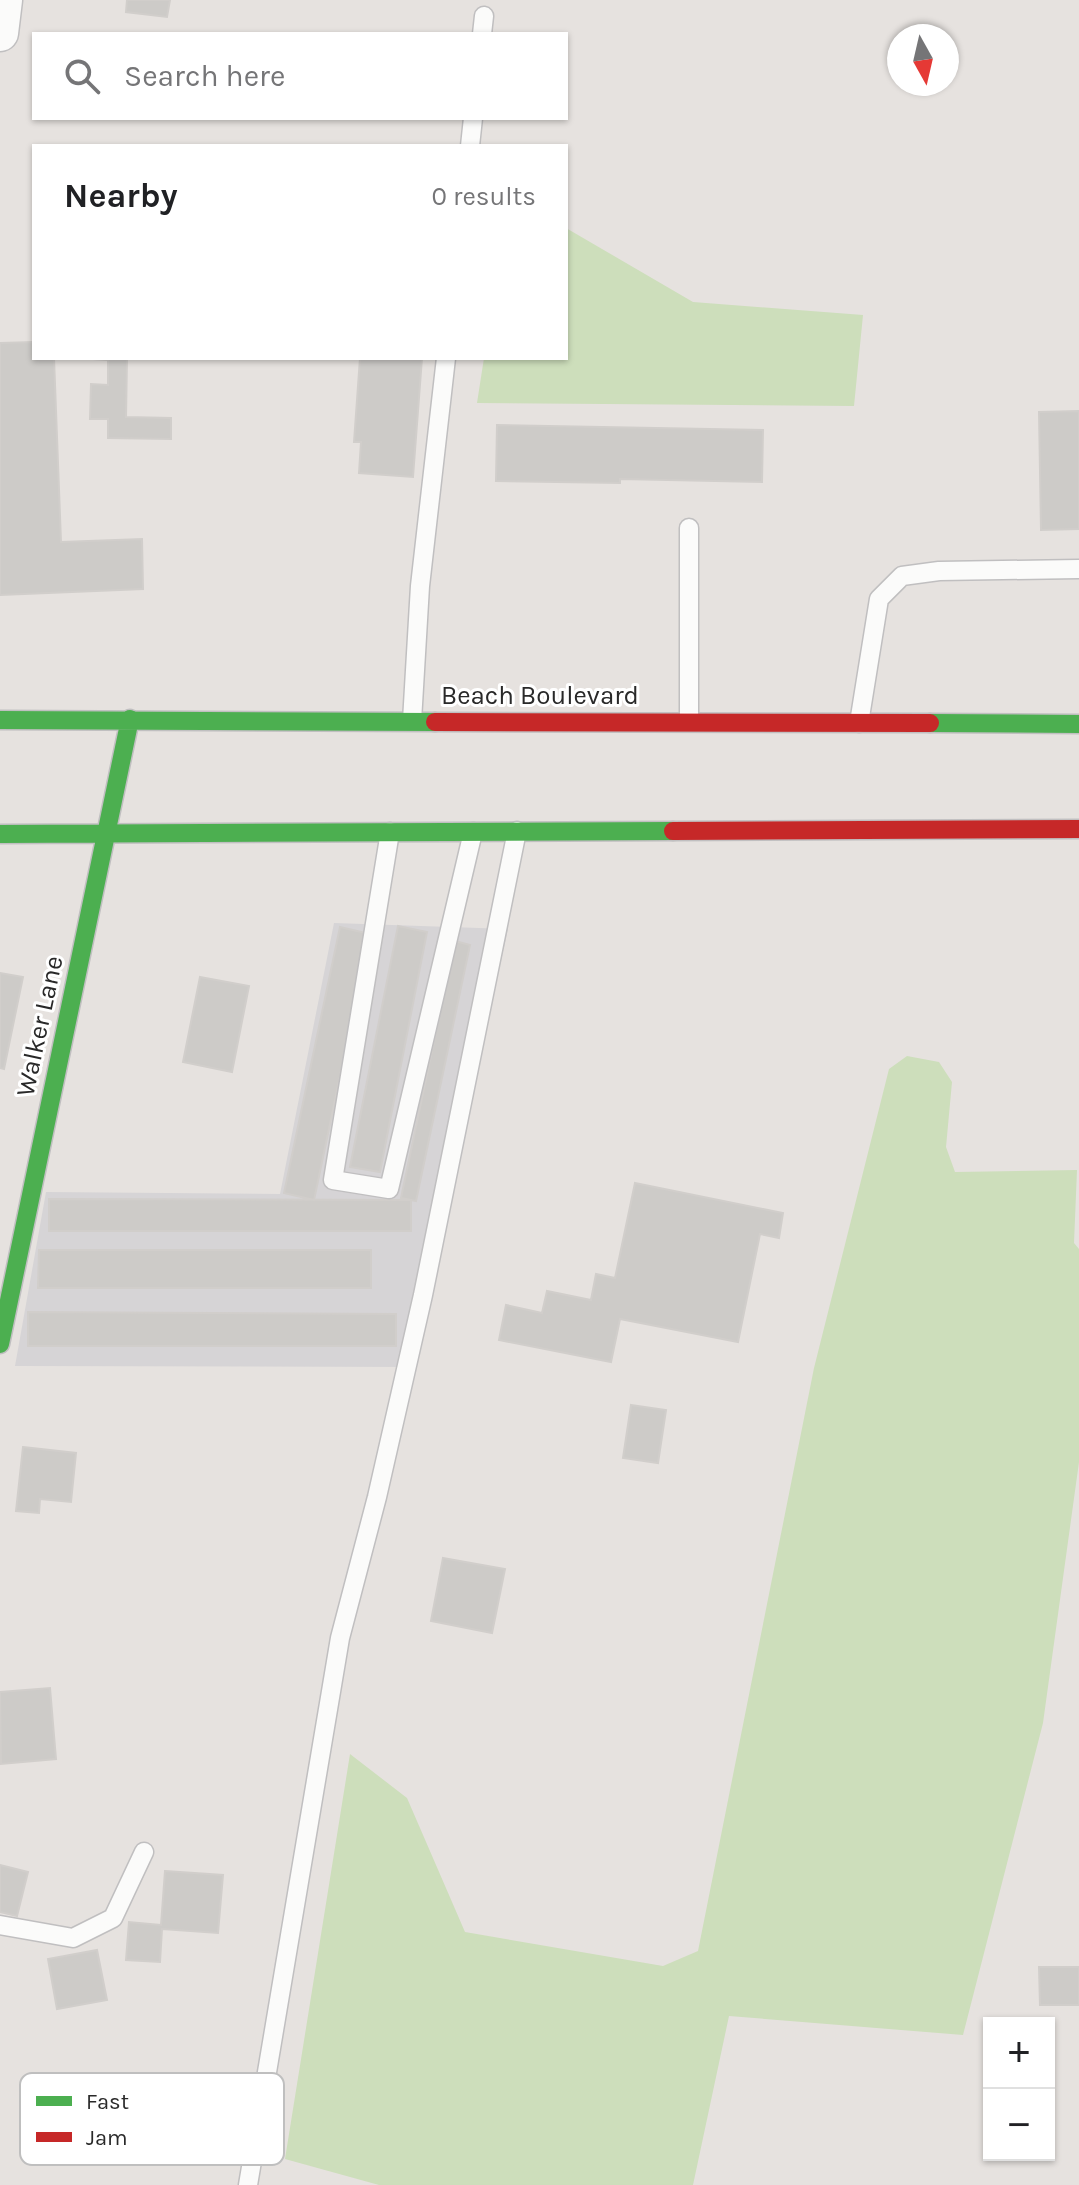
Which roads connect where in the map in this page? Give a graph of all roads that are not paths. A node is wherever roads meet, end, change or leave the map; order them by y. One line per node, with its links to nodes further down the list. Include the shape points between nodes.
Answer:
1 (4, 0): 2 (street)
2 (0, 33)
3 (473, 120): 4 (lane)
4 (470, 144)
5 (446, 360): 10 (lane, via 420,586)
6 (689, 528): 11 (lane)
7 (1079, 569): 12 (lane, via 902,576 879,599)
8 (130, 719): 9 (main road, Beach Boulevard); 10 (main road, Beach Boulevard); 18 (main road, Walker Lane)
9 (0, 720)
10 (412, 721): 11 (main road, Beach Boulevard)
11 (689, 722): 12 (main road, Beach Boulevard)
12 (859, 723): 13 (main road, Beach Boulevard)
13 (1079, 724)
14 (1079, 829): 15 (main road)
15 (517, 831): 17 (main road); 23 (lane, via 423,1295 340,1638)
16 (390, 832): 17 (main road); 17 (lane, via 333,1180 389,1189); 18 (main road)
17 (473, 832)
18 (105, 833): 19 (main road); 20 (main road, Walker Lane)
19 (0, 834)
20 (0, 1344)
21 (144, 1852): 22 (lane, via 113,1918 73,1938)
22 (0, 1925)
23 (267, 2073)
24 (251, 2165): 25 (lane)
25 (248, 2185)

